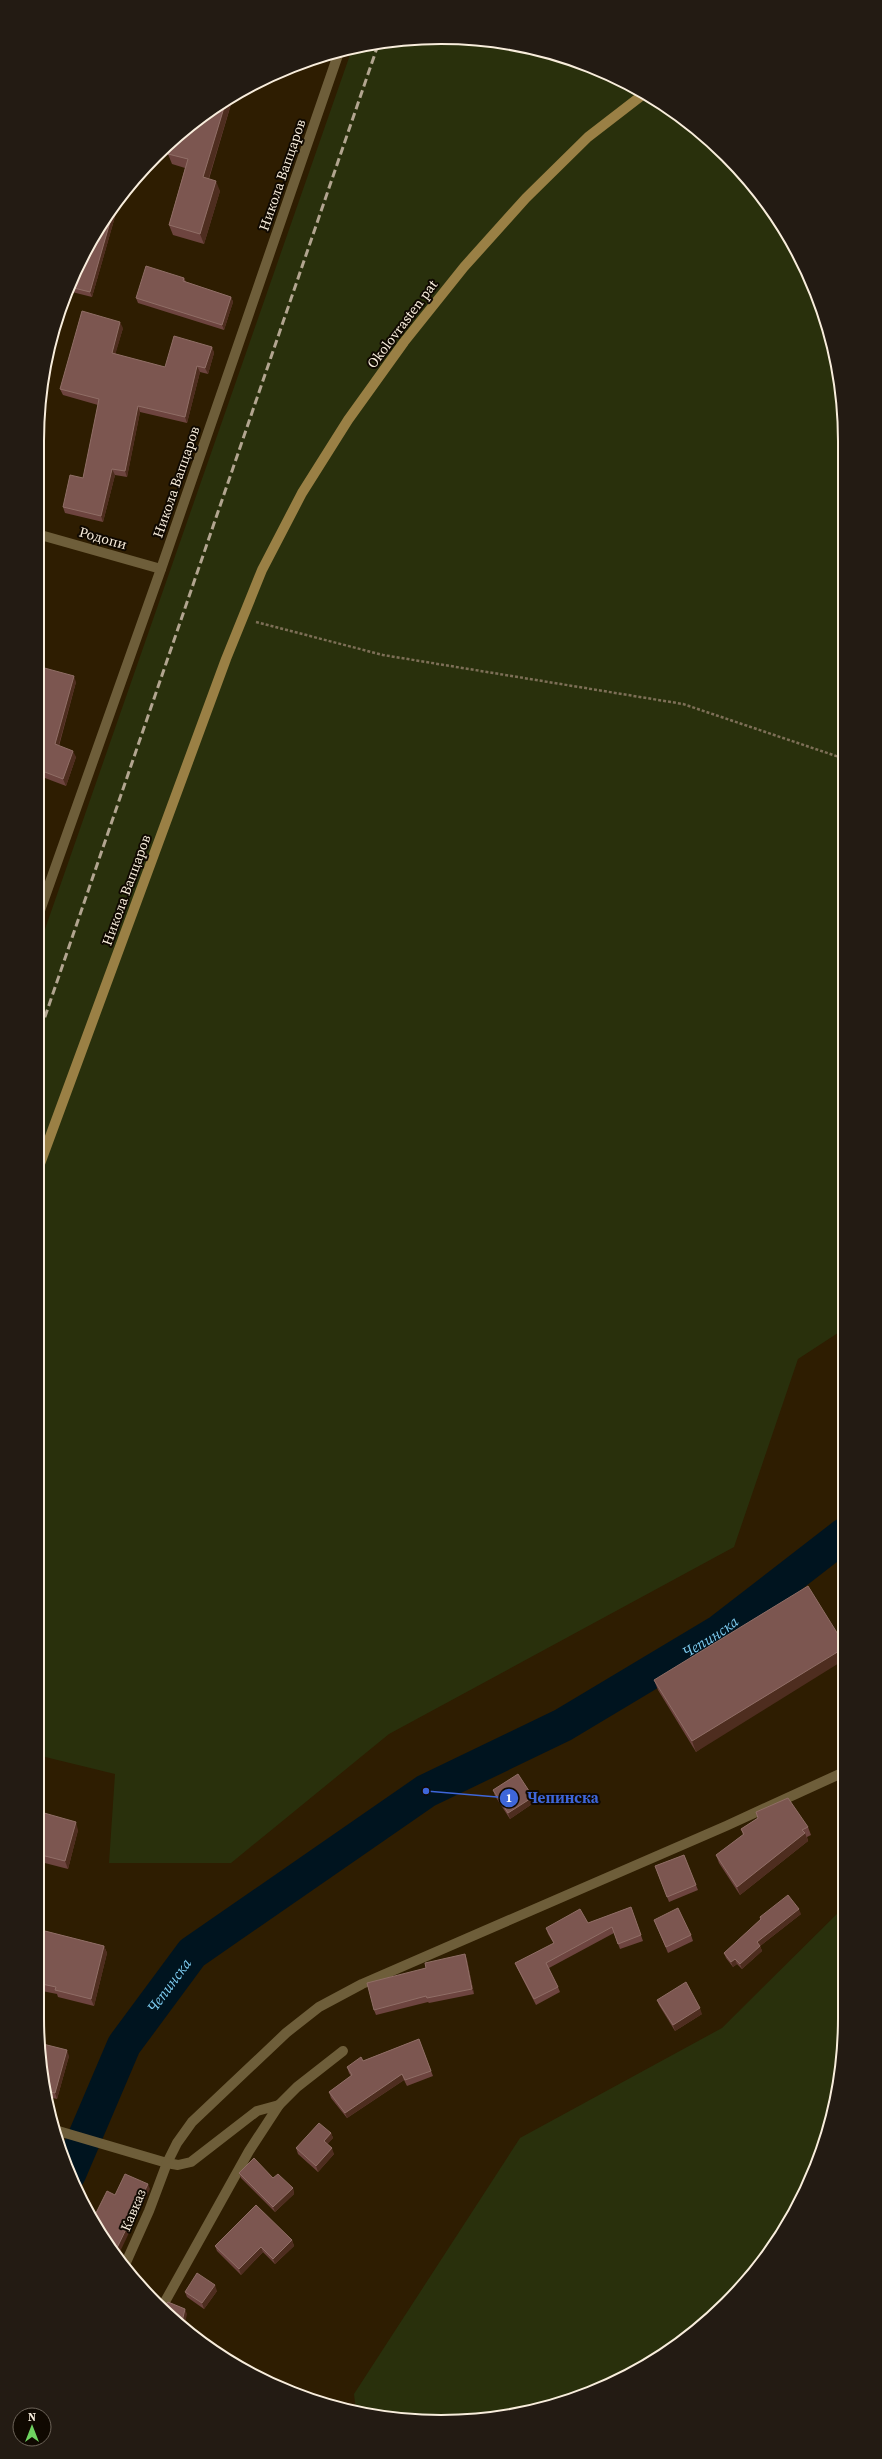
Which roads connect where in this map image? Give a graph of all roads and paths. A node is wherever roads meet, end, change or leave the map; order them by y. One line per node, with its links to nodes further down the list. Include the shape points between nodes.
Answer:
1 (337, 58): 4 (street, Никола Вапцаров)
2 (640, 97): 5 (street, Okolovrasten pat, via 588,138 526,198 464,267 404,342 348,420 302,493 262,570)
3 (44, 536): 4 (street, Родопи)
4 (161, 569): 7 (street, Никола Вапцаров)
5 (243, 619): 6 (path, via 383,655 683,704); 8 (street, Никола Вапцаров)
6 (838, 757)
7 (44, 899)
8 (44, 1153)
9 (838, 1775): 13 (street, Кавказ, via 362,1984 319,2007 286,2033 192,2122)
10 (343, 2051): 11 (street, via 297,2087)
11 (279, 2106): 13 (street, via 257,2110 191,2162 178,2165); 15 (street, via 245,2158)
12 (61, 2132): 13 (street)
13 (167, 2163): 14 (street, Кавказ)
14 (127, 2261)
15 (164, 2303)

